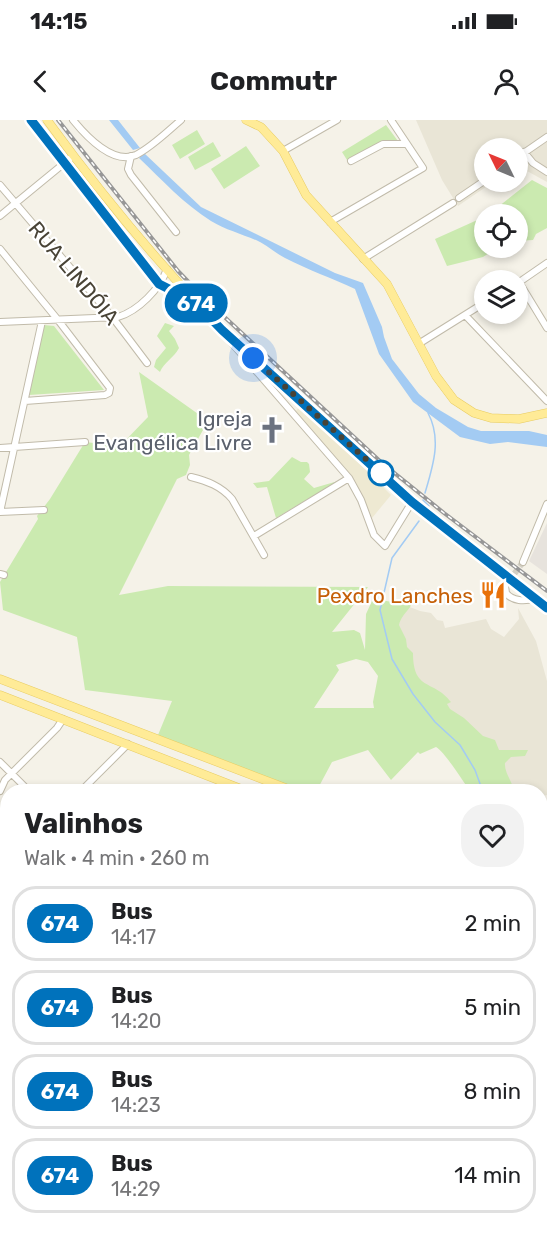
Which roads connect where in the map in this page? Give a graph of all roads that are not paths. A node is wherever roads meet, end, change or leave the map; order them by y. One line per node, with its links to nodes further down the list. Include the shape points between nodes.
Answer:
1 (31, 120): 17 (main road)
2 (47, 120): 14 (main road)
3 (73, 120): 12 (street, via 104,150)
4 (181, 120): 13 (street)
5 (246, 120): 11 (main road, via 261,128)
6 (337, 120): 11 (street)
7 (391, 120): 9 (street)
8 (547, 137): 10 (street)
9 (405, 144): 16 (street, via 383,144); 26 (street, via 423,168)
10 (528, 149)
11 (283, 152): 26 (main road, via 301,188)
12 (118, 154): 13 (street); 18 (street)
13 (134, 155): 18 (street)
14 (73, 156): 17 (street); 31 (main road)
15 (528, 159): 19 (street)
16 (351, 161)
17 (65, 164): 23 (street); 33 (main road)
18 (128, 169): 27 (street)
19 (547, 172)
20 (0, 184): 23 (street, RUA LINDÓIA)
21 (474, 188): 22 (street)
22 (459, 198)
23 (16, 202): 25 (street); 38 (street, RUA LINDÓIA)
24 (453, 203): 29 (street)
25 (0, 216)
26 (330, 222): 29 (main road)
27 (176, 232)
28 (0, 249): 39 (street)
29 (363, 259): 44 (main road, via 393,292)
30 (547, 263): 32 (street)
31 (167, 269): 33 (street); 35 (main road)
32 (528, 275)
33 (159, 284): 35 (main road); 38 (street, via 128,314)
34 (528, 298): 42 (street)
35 (195, 302): 43 (main road)
36 (474, 309): 37 (street)
37 (465, 315): 44 (street); 47 (street)
38 (113, 318): 39 (street); 45 (street, RUA LINDÓIA)
39 (58, 320): 40 (street); 46 (street, via 110,388 108,394)
40 (42, 321): 41 (street); 46 (street)
41 (0, 322)
42 (547, 328)
43 (222, 330): 53 (street); 54 (main road)
44 (420, 343): 48 (main road, via 441,385 467,410 507,420)
45 (147, 363)
46 (25, 401): 50 (street)
47 (547, 401)
48 (547, 413)
49 (85, 442): 50 (street)
50 (14, 447): 51 (street); 57 (street)
51 (0, 448)
52 (191, 477): 58 (street, via 225,491)
53 (349, 478): 54 (street, via 374,534 385,546); 58 (street)
54 (412, 502): 62 (main road)
55 (547, 504): 60 (street)
56 (44, 510): 57 (street)
57 (0, 512)
58 (254, 536): 59 (street)
59 (264, 555)
60 (523, 562)
61 (505, 586): 62 (street, via 511,598)
62 (534, 598): 63 (main road)
63 (547, 608)
64 (0, 679): 74 (main road)
65 (0, 695): 66 (main road)
66 (63, 719): 67 (main road); 69 (street)
67 (128, 744): 72 (street); 73 (main road)
68 (0, 762): 69 (street)
69 (11, 774): 70 (street); 71 (street)
70 (3, 784)
71 (22, 784)
72 (88, 784)
73 (229, 784)
74 (275, 784)

